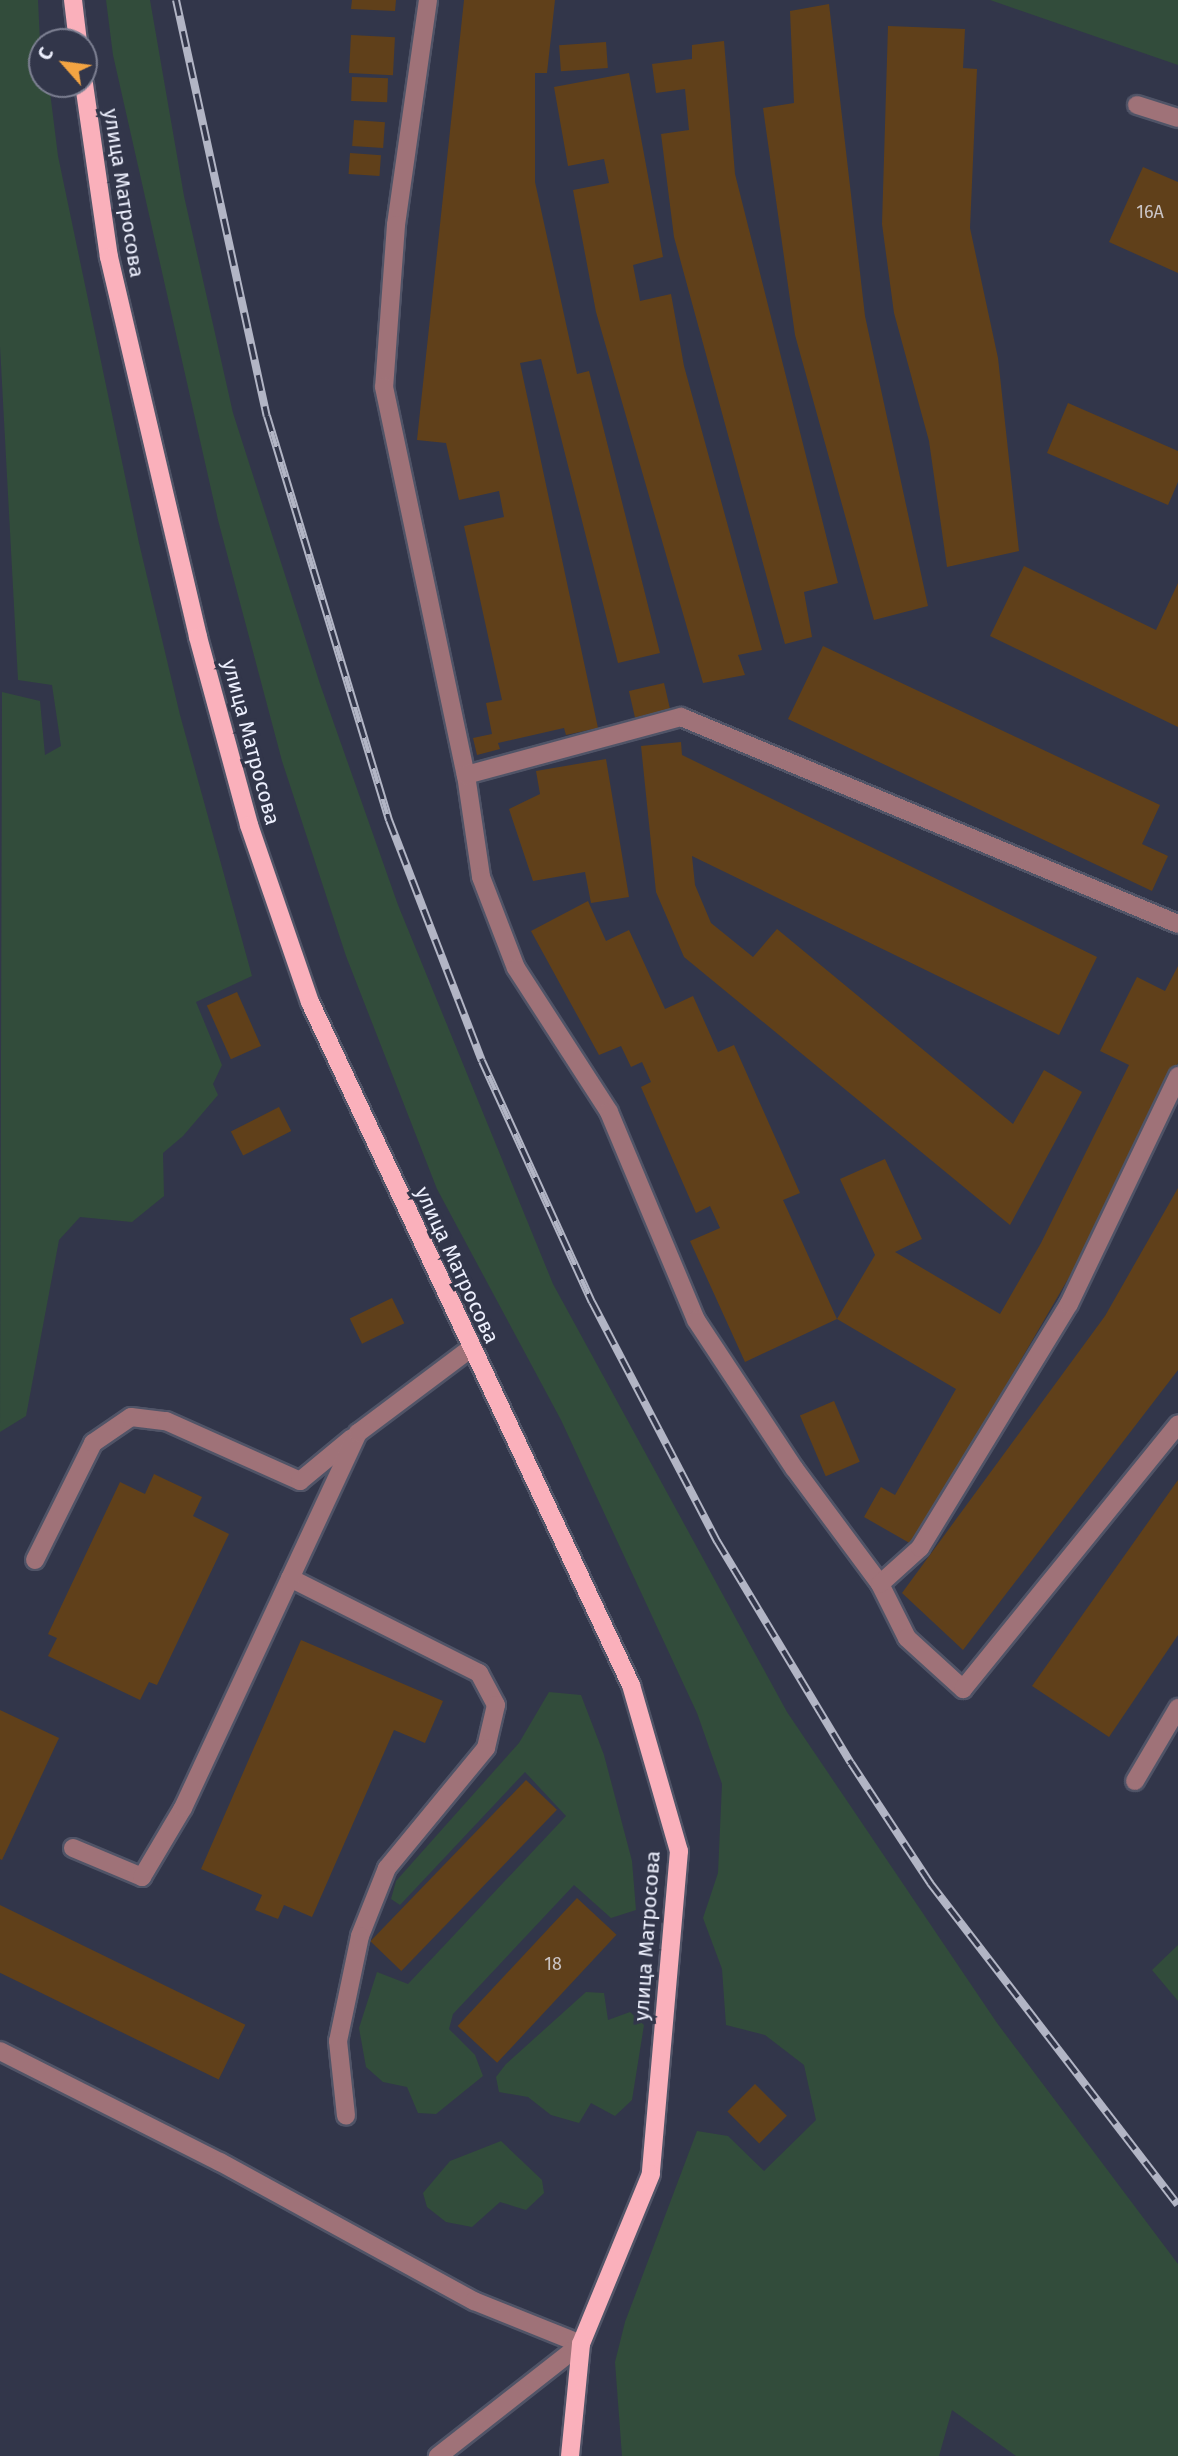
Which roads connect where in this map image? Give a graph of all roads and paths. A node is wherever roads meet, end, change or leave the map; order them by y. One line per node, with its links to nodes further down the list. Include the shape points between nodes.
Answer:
1 (73, 0): 3 (main road)
2 (428, 0): 7 (lane, via 396,225 384,387)
3 (76, 28)
4 (86, 98): 10 (main road, улица Матросова, via 109,257 198,637 249,825 310,1002)
5 (1137, 104): 6 (lane)
6 (1178, 118)
7 (466, 775): 8 (lane, via 681,717); 15 (lane, via 481,877 516,968 609,1112 696,1320 794,1468)
8 (1178, 923)
9 (1178, 1076): 15 (lane, via 1069,1304 920,1548)
10 (470, 1349): 12 (lane); 21 (main road, улица Матросова, via 631,1685 679,1852 651,2174)
11 (1178, 1424): 15 (lane, via 963,1689 906,1638)
12 (358, 1433): 13 (lane, via 300,1481 166,1420 131,1417 93,1443); 14 (lane)
13 (34, 1560)
14 (290, 1578): 18 (lane, via 183,1808 142,1877); 20 (lane, via 479,1673 496,1705 486,1748 387,1868 360,1936 338,2041)
15 (880, 1584)
16 (1178, 1708): 17 (lane)
17 (1135, 1781)
18 (73, 1848)
19 (0, 2051): 21 (lane, via 220,2162 474,2301)
20 (345, 2116)
21 (581, 2344): 22 (lane); 23 (main road, улица Матросова)
22 (438, 2456)
23 (570, 2456)

